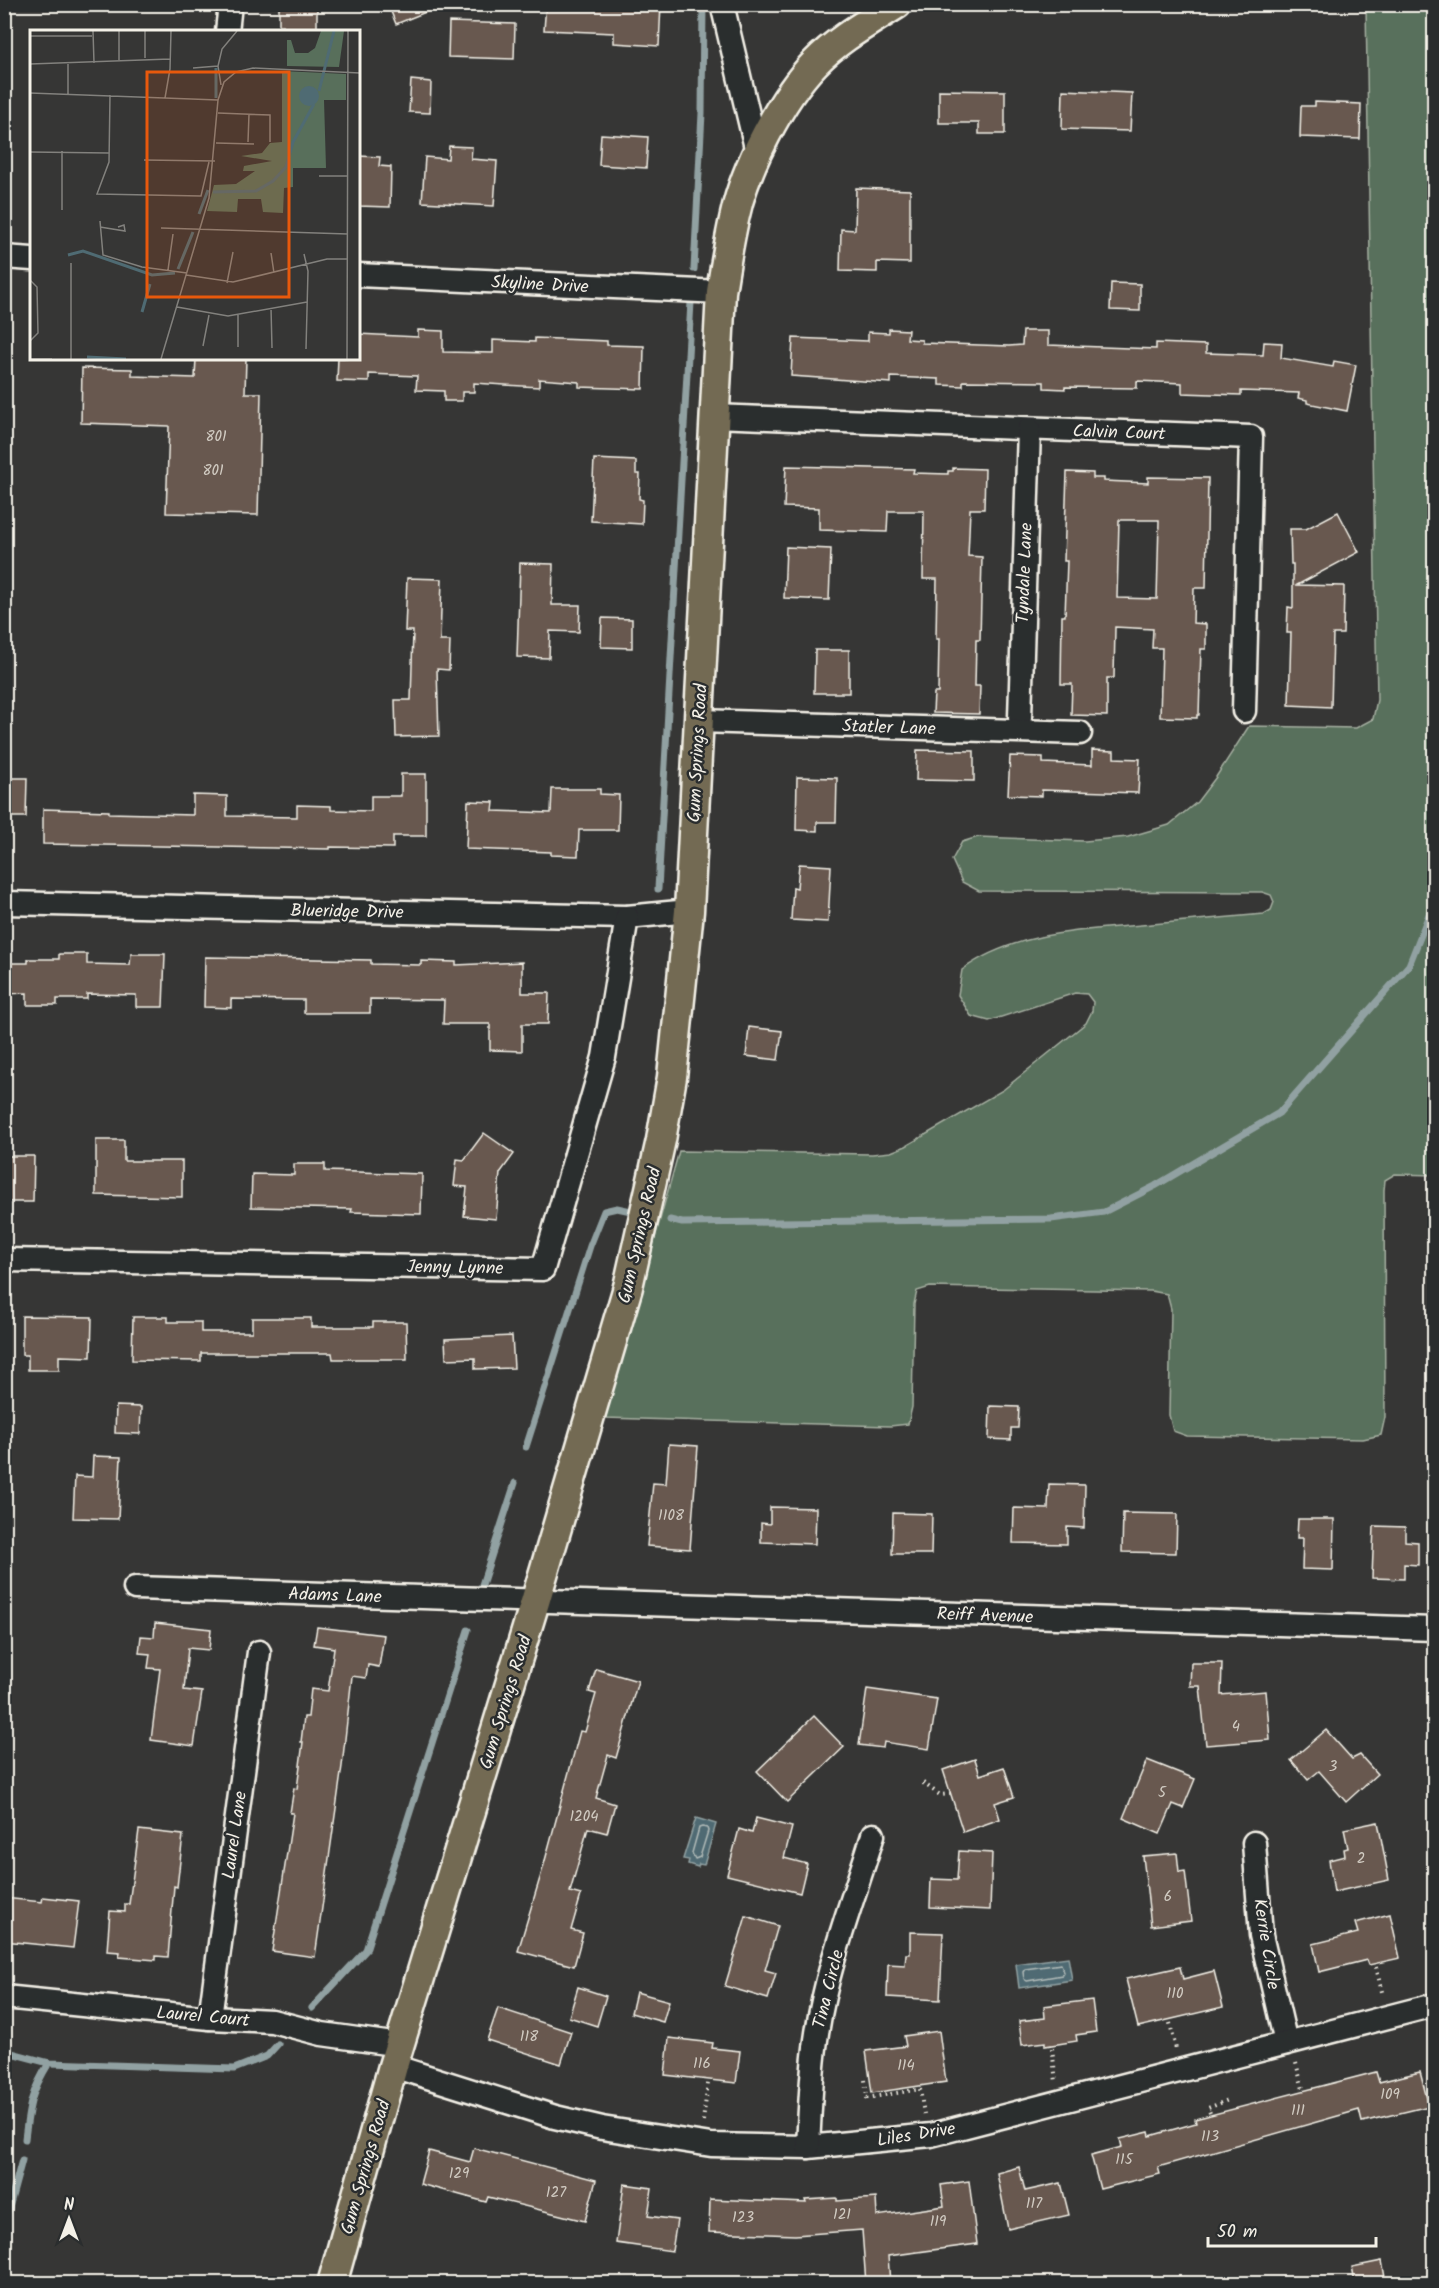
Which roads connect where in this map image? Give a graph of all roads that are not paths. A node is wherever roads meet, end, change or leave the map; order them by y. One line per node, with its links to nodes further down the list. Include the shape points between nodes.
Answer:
1 (230, 4): 4 (street)
2 (722, 4): 5 (street)
3 (897, 4): 5 (main road, Gum Springs Road, via 815,62 783,102)
4 (227, 30)
5 (757, 152): 9 (main road, Gum Springs Road, via 735,213)
6 (4, 257): 7 (street)
7 (30, 259)
8 (360, 275): 9 (street, Skyline Drive)
9 (721, 292): 10 (main road, Gum Springs Road)
10 (714, 416): 11 (street, Calvin Court); 14 (main road, Gum Springs Road)
11 (1029, 429): 12 (street, Calvin Court, via 1251,437); 13 (street, Tyndale Lane)
12 (1244, 711)
13 (1020, 718)
14 (699, 721): 15 (street, Statler Lane); 17 (main road, Gum Springs Road)
15 (1080, 733)
16 (4, 903): 18 (street, Blueridge Drive)
17 (689, 911): 18 (street, Blueridge Drive); 21 (main road, Gum Springs Road, via 672,1077 661,1140 628,1287)
18 (627, 917): 19 (street, Jenny Lynne, via 604,1057 543,1269)
19 (4, 1260)
20 (135, 1588): 21 (street, Adams Lane)
21 (535, 1602): 22 (street, Reiff Avenue); 30 (main road, Gum Springs Road)
22 (1434, 1629)
23 (259, 1652): 28 (street, Laurel Lane)
24 (873, 1835): 31 (street, Tina Circle, via 827,1984 817,2032)
25 (1254, 1843): 29 (street, Kerrie Circle, via 1261,1935)
26 (4, 1997): 28 (street, Laurel Court)
27 (1434, 2005): 29 (street, Liles Drive)
28 (210, 2018): 30 (street, Laurel Court, via 272,2021)
29 (1286, 2043): 31 (street, Liles Drive, via 927,2135)
30 (397, 2056): 31 (street, Liles Drive, via 579,2124 701,2143); 32 (main road, Gum Springs Road)
31 (808, 2147)
32 (332, 2283)

